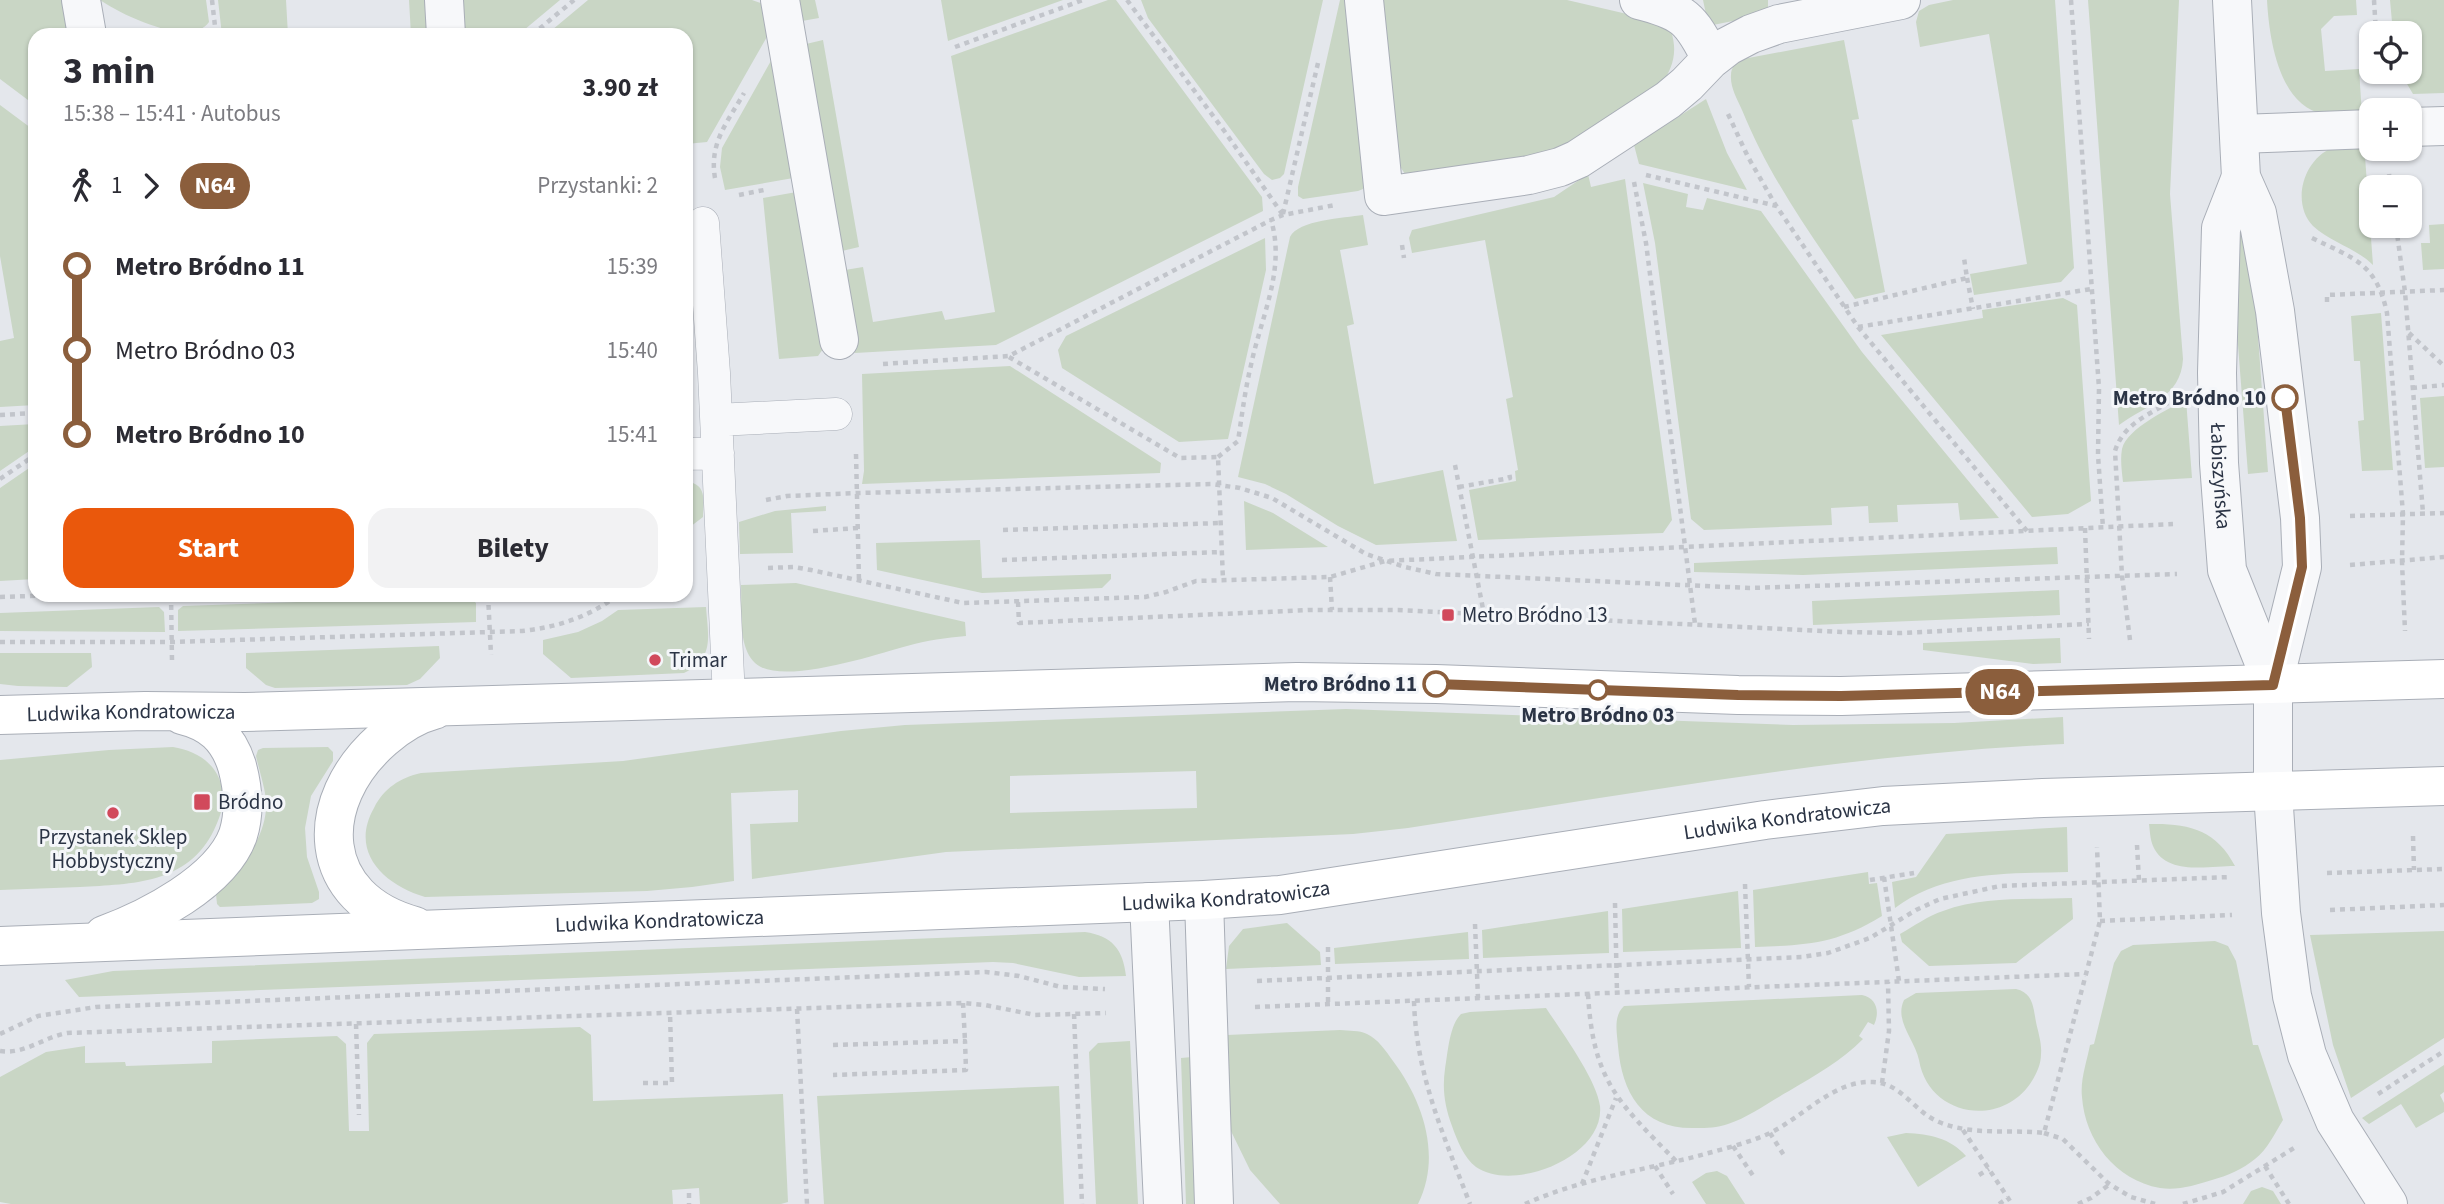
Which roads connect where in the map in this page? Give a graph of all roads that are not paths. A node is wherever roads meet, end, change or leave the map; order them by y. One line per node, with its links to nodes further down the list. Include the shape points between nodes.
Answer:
1 (81, 0): 8 (street)
2 (444, 0): 9 (street)
3 (780, 0): 17 (street)
4 (1364, 0): 10 (street, via 1384,196 1544,172 1578,159 1677,93)
5 (1640, 0): 10 (street, via 1678,12 1698,34)
6 (1901, 0): 10 (street, via 1762,29)
7 (2232, 0): 14 (street, Łabiszyńska)
8 (86, 28)
9 (446, 28)
10 (1710, 59)
11 (2444, 126): 12 (street)
12 (2422, 127)
13 (2359, 129): 14 (street)
14 (2239, 134): 15 (street, Łabiszyńska)
15 (2241, 177): 23 (street, Łabiszyńska, via 2257,212 2275,311 2300,518 2302,567); 23 (street, Łabiszyńska, via 2221,229 2219,463 2227,570)
16 (702, 223): 19 (lane)
17 (839, 340)
18 (836, 414): 19 (lane)
19 (717, 420): 20 (lane)
20 (718, 453): 21 (lane); 24 (lane)
21 (693, 454)
22 (2444, 678): 23 (main road, Ludwika Kondratowicza)
23 (2273, 685): 24 (main road, Ludwika Kondratowicza, via 1841,696 1297,682); 29 (street, Łabiszyńska)
24 (729, 698): 25 (main road, Ludwika Kondratowicza)
25 (446, 707): 26 (main road, Ludwika Kondratowicza); 32 (main road, via 404,723 371,750 347,781 334,821 338,862 363,902 394,920)
26 (166, 712): 27 (main road, Ludwika Kondratowicza); 33 (main road, via 205,722 231,750 243,800 237,836 219,866 176,899 117,930)
27 (0, 715)
28 (2444, 786): 29 (main road, Ludwika Kondratowicza)
29 (2273, 792): 30 (main road, Ludwika Kondratowicza, via 1920,803 1833,811 1280,895); 37 (street, Łabiszyńska, via 2291,996 2307,1055 2335,1121)
30 (1204, 901): 31 (main road, Ludwika Kondratowicza); 36 (street)
31 (1149, 902): 32 (main road, Ludwika Kondratowicza); 35 (street)
32 (432, 929): 33 (main road, Ludwika Kondratowicza)
33 (61, 944): 34 (main road, Ludwika Kondratowicza)
34 (0, 946)
35 (1163, 1204)
36 (1214, 1204)
37 (2388, 1204)

